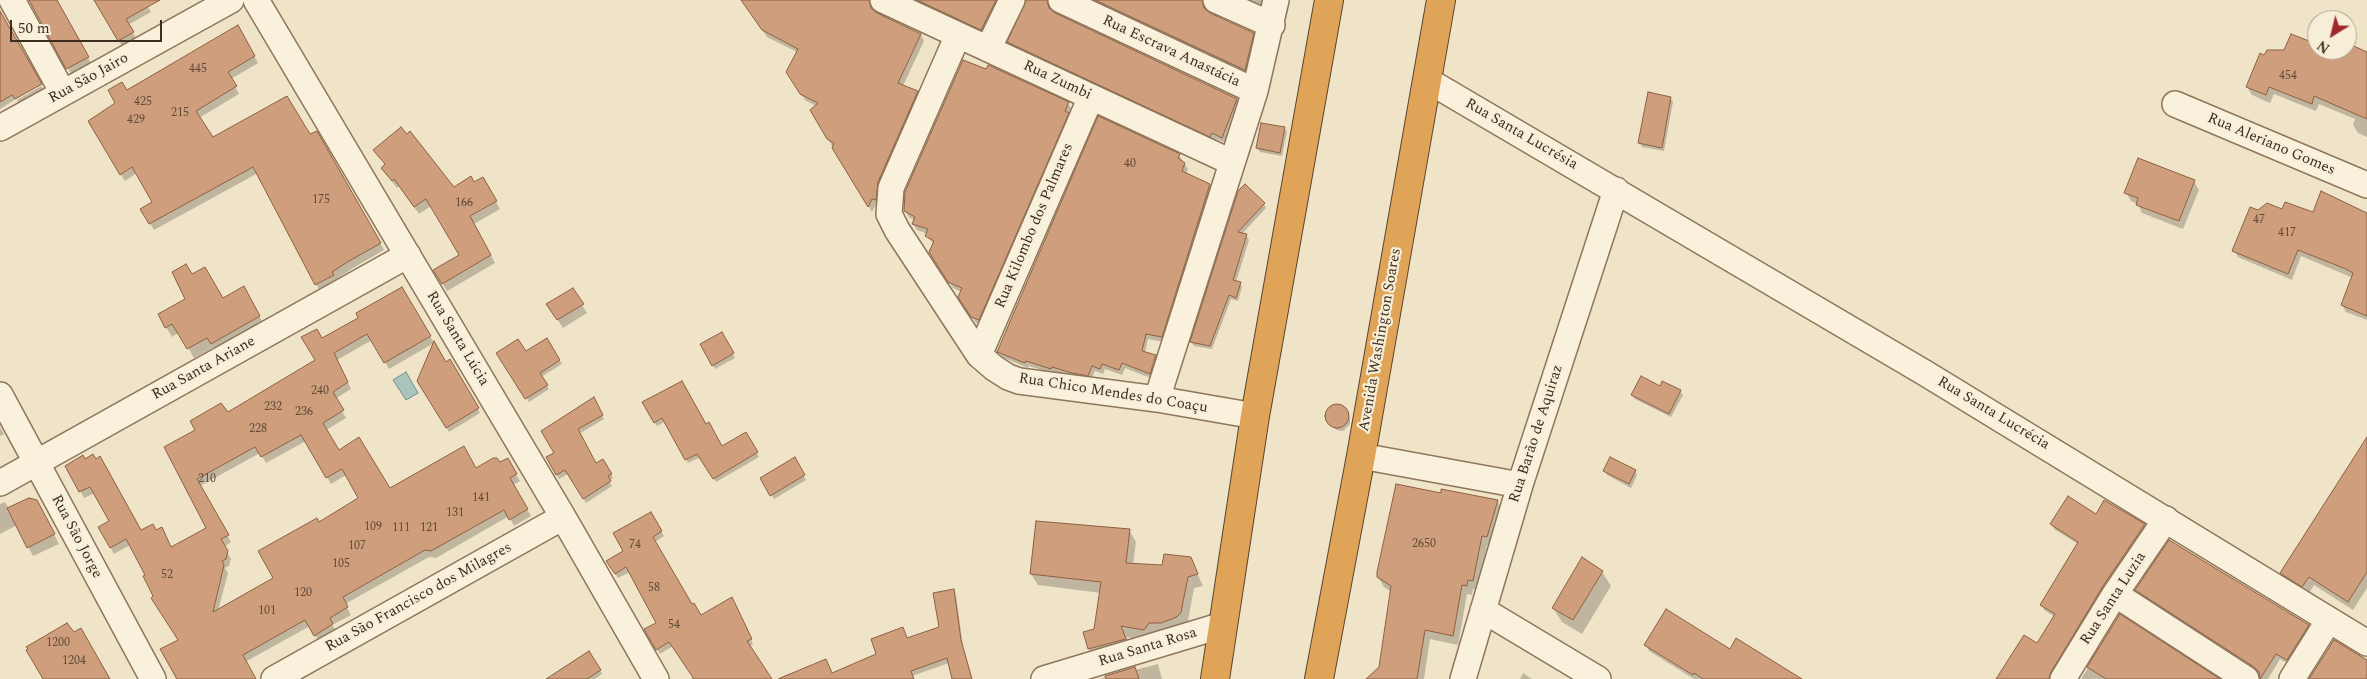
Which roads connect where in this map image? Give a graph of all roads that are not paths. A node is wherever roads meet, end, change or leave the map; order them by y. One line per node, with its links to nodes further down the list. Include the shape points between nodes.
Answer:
1 (12, 0): 16 (street)
2 (231, 0): 16 (street, Rua São Jairo)
3 (256, 0): 23 (street, Rua Santa Lúcia)
4 (882, 0): 12 (street, Rua Zumbi)
5 (1012, 0): 13 (street)
6 (1061, 0): 15 (street, Rua Escrava Anastácia)
7 (1216, 0): 11 (street)
8 (1276, 0): 11 (street)
9 (1329, 0): 27 (highway)
10 (1441, 0): 14 (highway, Avenida Washington Soares)
11 (1272, 25): 15 (street)
12 (958, 35): 13 (street, Rua Zumbi); 24 (street, Rua Chico Mendes do Coaçu, via 891,188 889,214)
13 (988, 49): 17 (street, Rua Zumbi)
14 (1426, 80): 22 (street, Rua Santa Lucrésia); 28 (highway, Avenida Washington Soares)
15 (1255, 91): 20 (street)
16 (63, 93): 19 (street, Rua São Jairo)
17 (1091, 97): 20 (street, Rua Zumbi); 24 (street, Rua Kilombo dos Palmares)
18 (2175, 104): 21 (street, Rua Aleriano Gomes)
19 (0, 128)
20 (1231, 162): 26 (street)
21 (2367, 185)
22 (1616, 190): 31 (street, Rua Barão de Aquiraz); 33 (street, Rua Santa Lucrécia)
23 (408, 255): 29 (street, Rua Santa Ariane); 32 (street, Rua Santa Lúcia)
24 (979, 355): 26 (street, Rua Chico Mendes do Coaçu, via 994,368 1019,381)
25 (0, 395): 29 (street, Rua São Jorge)
26 (1157, 399): 27 (street, Rua Chico Mendes do Coaçu)
27 (1256, 416): 37 (highway)
28 (1361, 456): 31 (street); 45 (highway, Avenida Washington Soares)
29 (36, 462): 30 (street, Rua Santa Ariane); 40 (street, Rua São Jorge)
30 (0, 483)
31 (1520, 485): 35 (street, Rua Barão de Aquiraz)
32 (563, 517): 41 (street, Rua São Francisco dos Milagres); 42 (street, Rua Santa Lúcia)
33 (2166, 519): 34 (street, Rua Santa Luzia); 36 (street, Rua Santa Lucrécia)
34 (2115, 594): 39 (street, Rua Santa Luzia); 48 (street)
35 (1483, 610): 46 (street, Rua Barão de Aquiraz); 47 (street)
36 (2329, 620): 38 (street, Rua Santa Lucrécia); 49 (street)
37 (1223, 625): 43 (street, Rua Santa Rosa); 44 (highway)
38 (2367, 643)
39 (2069, 677)
40 (153, 679)
41 (274, 679)
42 (656, 679)
43 (1044, 679)
44 (1215, 679)
45 (1319, 679)
46 (1463, 679)
47 (1598, 679)
48 (2246, 679)
49 (2292, 679)

